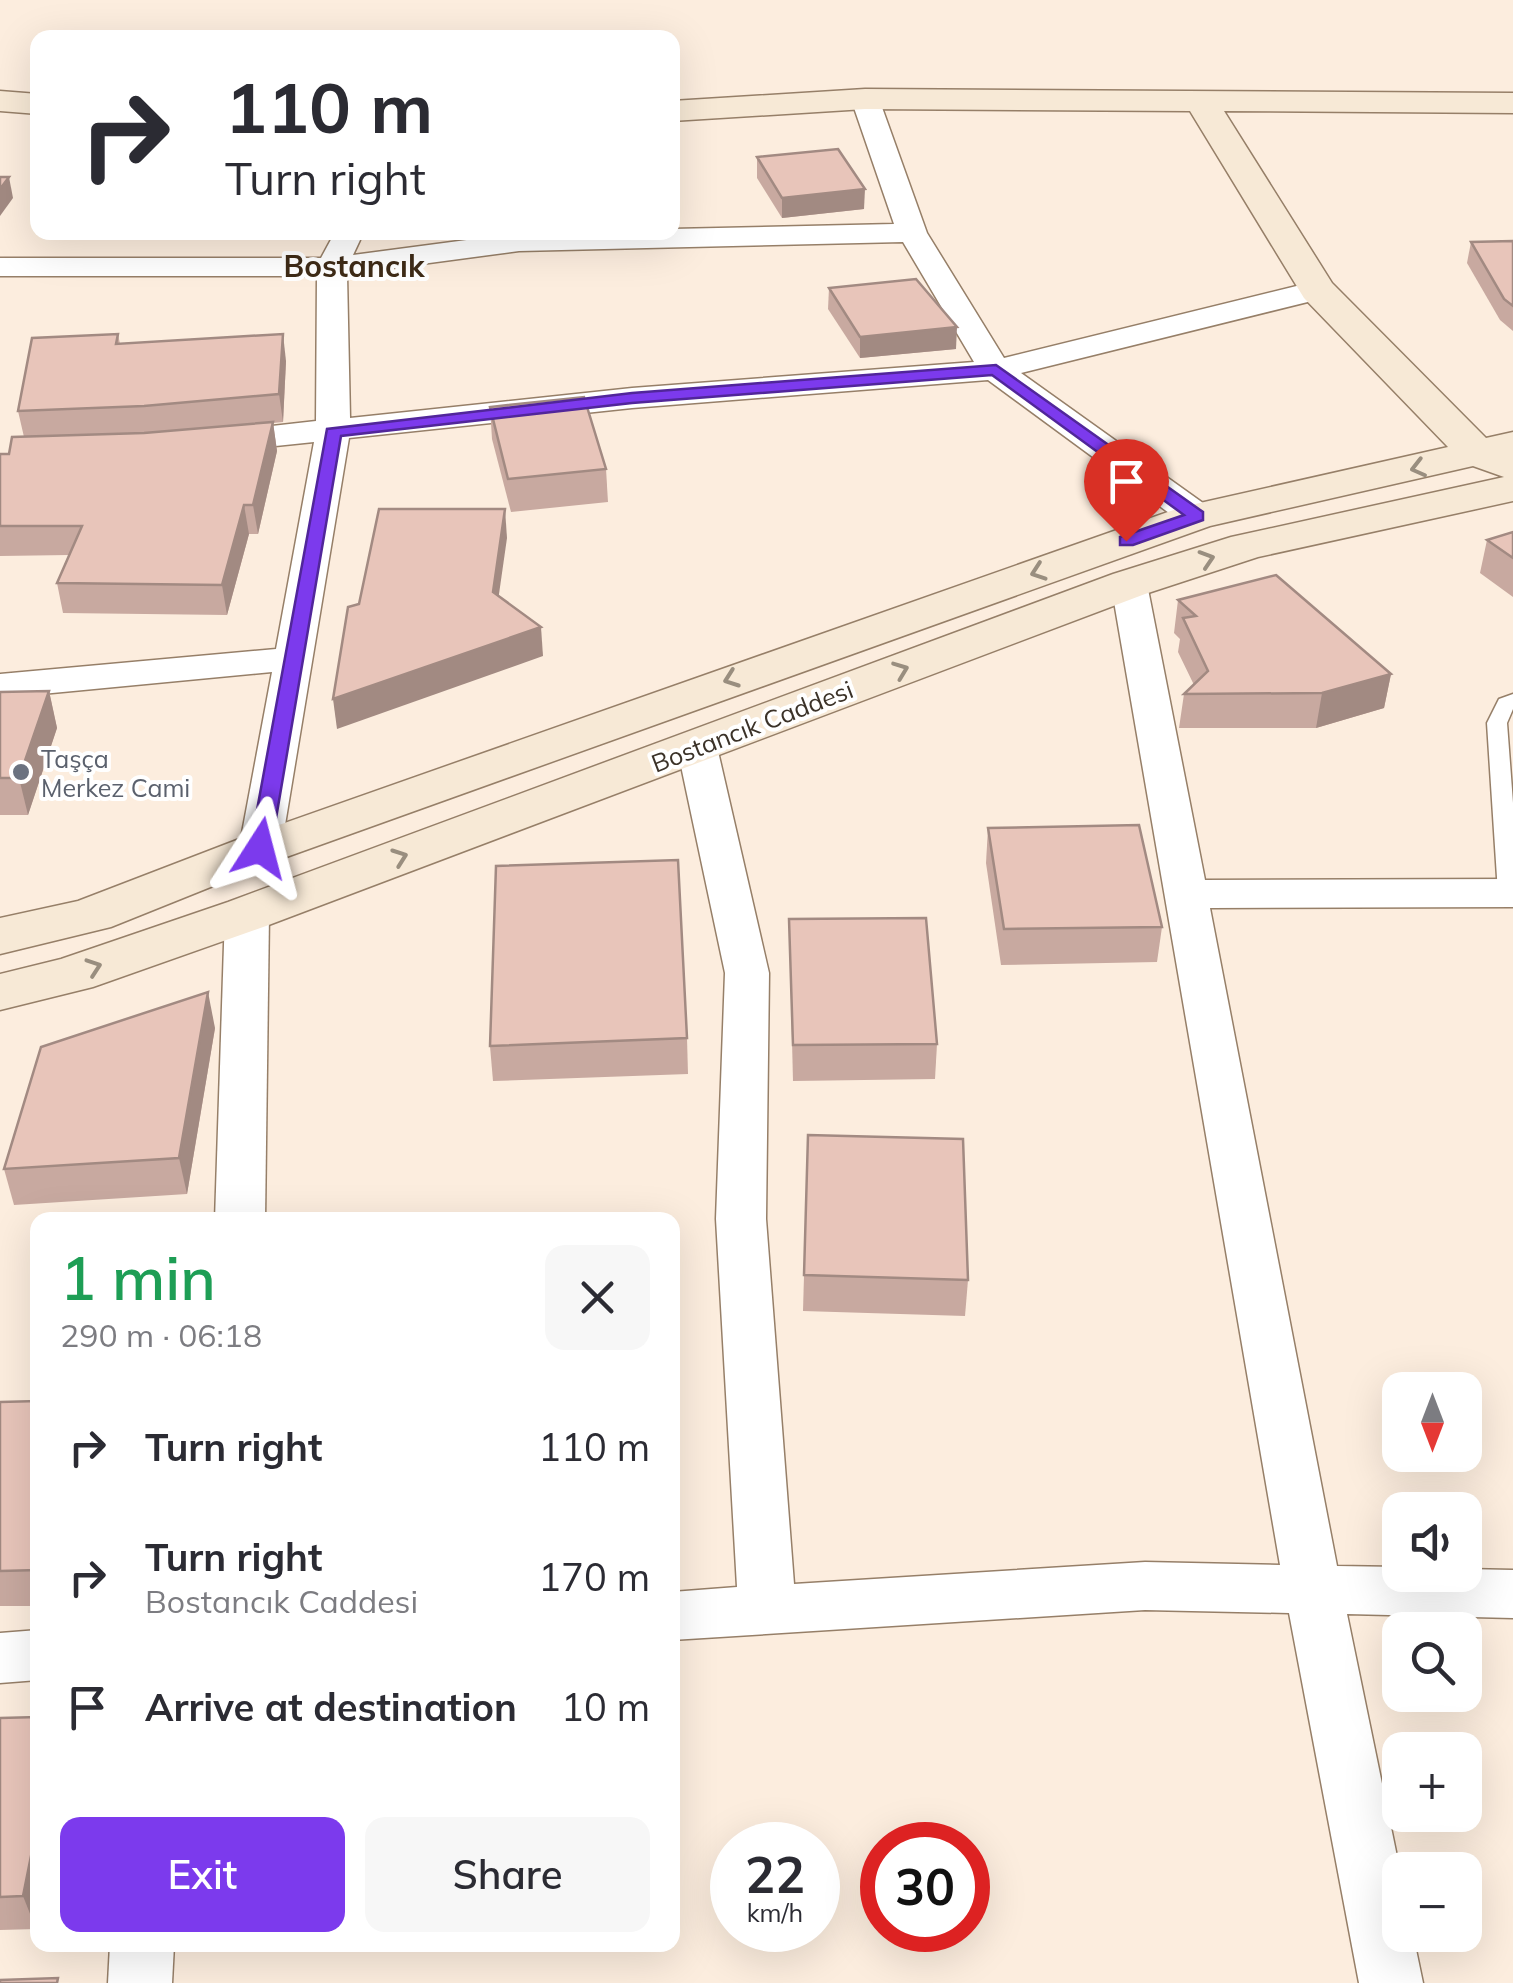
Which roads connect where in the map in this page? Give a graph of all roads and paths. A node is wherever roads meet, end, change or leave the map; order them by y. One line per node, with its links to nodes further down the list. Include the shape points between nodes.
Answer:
1 (864, 100): 3 (main road); 6 (main road); 7 (street)
2 (0, 101): 4 (main road)
3 (1202, 101): 5 (main road); 13 (main road)
4 (30, 103)
5 (1510, 108)
6 (680, 111)
7 (912, 233): 8 (street); 14 (street)
8 (680, 238)
9 (345, 240): 12 (street)
10 (606, 240): 12 (street, via 519,242)
11 (0, 266): 12 (street)
12 (332, 266): 15 (street)
13 (1317, 290): 14 (street); 17 (main road)
14 (996, 370): 15 (street, via 632,398); 19 (street)
15 (334, 432): 16 (street); 21 (street)
16 (186, 445)
17 (1501, 455): 19 (main road, Bostancık Caddesi, one-way to 19)
18 (1513, 488): 20 (main road, Bostancık Caddesi, one-way to 18, via 1247,546)
19 (1197, 516): 25 (main road, Bostancık Caddesi, one-way to 25)
20 (1129, 584): 24 (main road, Bostancık Caddesi, one-way to 20); 26 (street)
21 (292, 659): 22 (street); 25 (street)
22 (0, 686)
23 (1513, 700): 27 (lane, via 1497,722)
24 (697, 746): 28 (main road, Bostancık Caddesi, one-way to 24); 34 (street, via 746,972 741,1219)
25 (260, 848): 29 (main road, Bostancık Caddesi, via 92,915)
26 (1186, 894): 27 (street); 32 (street)
27 (1511, 894)
28 (247, 914): 30 (main road, Bostancık Caddesi, one-way to 28, via 74,974); 31 (street)
29 (0, 936)
30 (0, 992)
31 (240, 1212)
32 (1313, 1590): 33 (street); 34 (street, via 1144,1586); 40 (street)
33 (1513, 1594)
34 (767, 1610): 35 (street)
35 (680, 1615)
36 (30, 1656): 37 (street)
37 (0, 1658)
38 (142, 1952): 39 (street)
39 (140, 1983)
40 (1390, 1983)

